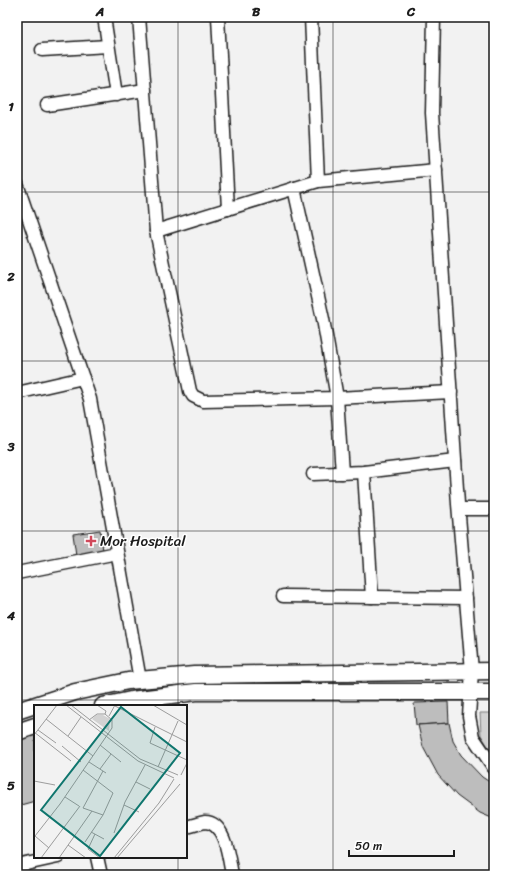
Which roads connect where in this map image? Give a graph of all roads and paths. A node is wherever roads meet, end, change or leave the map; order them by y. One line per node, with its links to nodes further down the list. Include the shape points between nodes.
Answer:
1 (104, 17): 6 (street)
2 (139, 17): 8 (street)
3 (218, 17): 15 (street)
4 (312, 17): 12 (street)
5 (434, 17): 11 (street, via 432,113)
6 (108, 46): 7 (street); 9 (street)
7 (42, 50)
8 (145, 90): 9 (street); 16 (street)
9 (116, 94): 10 (street)
10 (48, 105)
11 (436, 170): 12 (street); 18 (street)
12 (318, 181): 14 (street)
13 (17, 184): 17 (street)
14 (294, 188): 15 (street); 20 (street, via 323,319)
15 (228, 209): 16 (street)
16 (156, 231): 20 (street, via 193,396 203,401)
17 (83, 378): 19 (street); 27 (street, via 90,399)
18 (451, 392): 20 (street); 21 (street)
19 (17, 393)
20 (337, 398): 22 (street)
21 (455, 461): 23 (street); 25 (street)
22 (342, 472): 23 (street); 24 (street)
23 (364, 472): 30 (street)
24 (313, 474)
25 (459, 509): 26 (street); 31 (street)
26 (494, 509)
27 (117, 553): 28 (street); 34 (street)
28 (17, 573)
29 (283, 596): 30 (street)
30 (372, 597): 31 (street)
31 (466, 598): 33 (street)
32 (494, 671): 33 (main road)
33 (472, 672): 34 (main road, via 194,675); 35 (street)
34 (140, 680): 38 (main road, via 75,692)
35 (469, 692): 36 (main road); 39 (main road, via 196,692); 43 (street, via 469,716 473,737)
36 (494, 692)
37 (34, 705): 40 (main road)
38 (35, 705)
39 (108, 705)
40 (17, 711)
41 (34, 726): 42 (main road)
42 (17, 732)
43 (494, 768)
44 (187, 827): 49 (street, via 205,822 219,829 224,839)
45 (53, 858): 47 (street)
46 (97, 858): 48 (street)
47 (17, 866)
48 (101, 875)
49 (232, 875)

